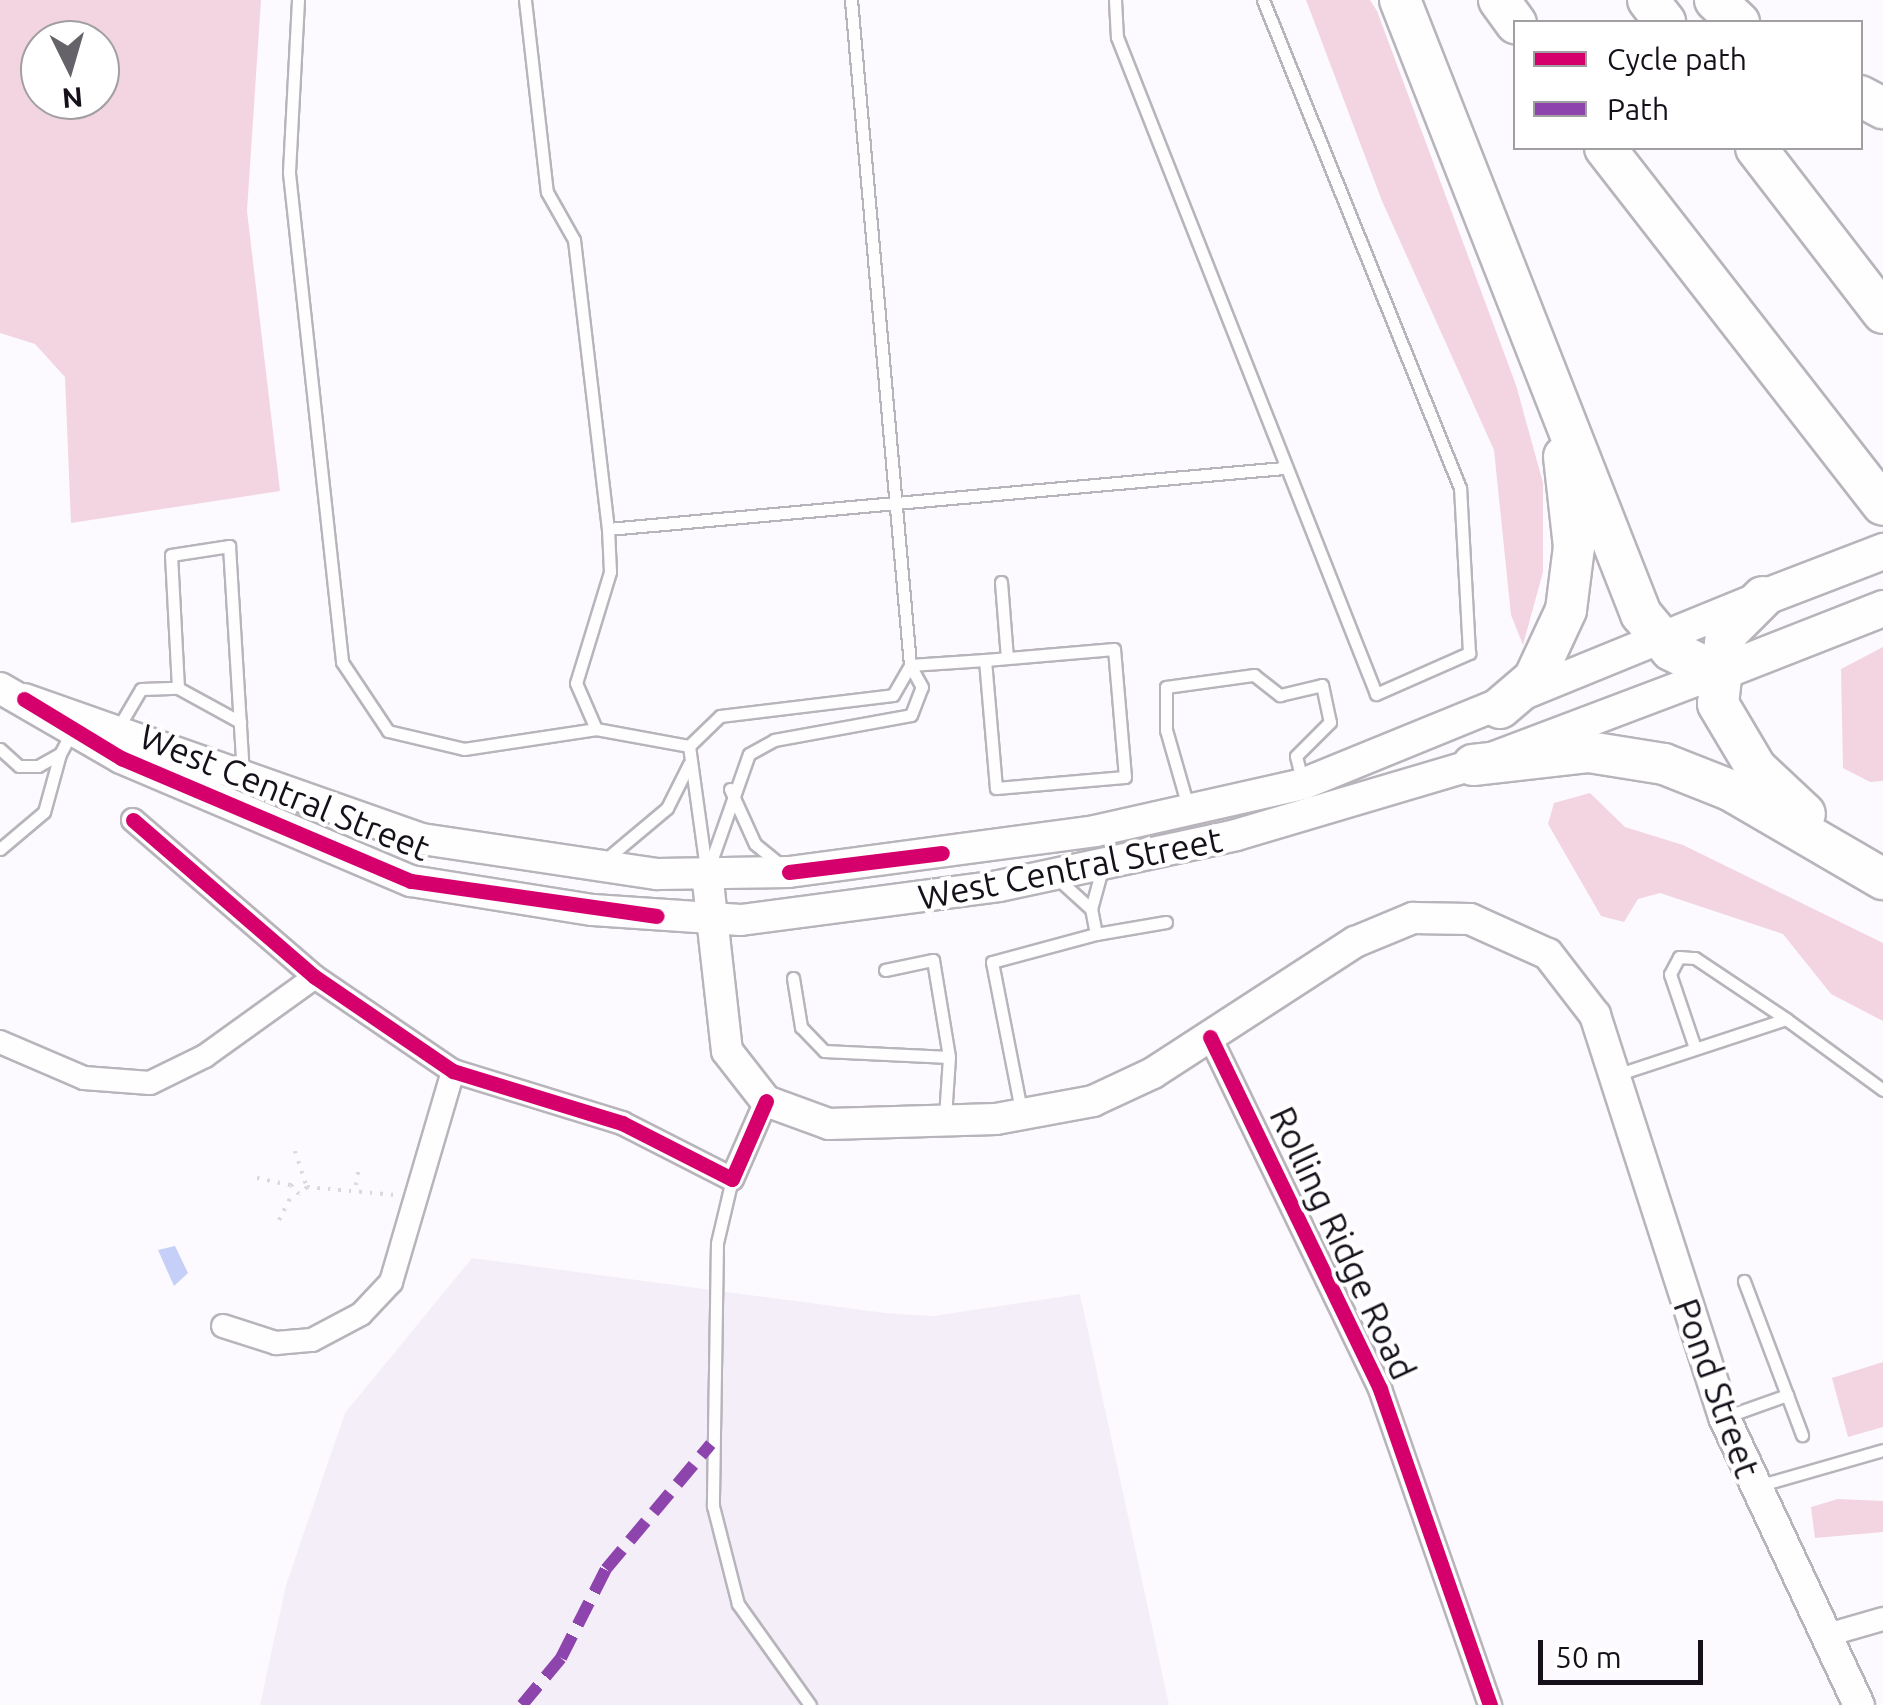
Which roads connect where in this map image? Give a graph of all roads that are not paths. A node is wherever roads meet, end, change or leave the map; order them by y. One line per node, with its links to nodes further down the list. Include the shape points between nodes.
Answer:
1 (298, 0): 32 (lane, via 290,173 342,662 388,731 464,749)
2 (525, 0): 18 (lane, via 547,192 574,240)
3 (852, 0): 16 (lane)
4 (1115, 0): 15 (lane, via 1117,37)
5 (1263, 0): 15 (lane, via 1460,488 1469,653 1376,694)
6 (1400, 0): 14 (highway)
7 (1648, 0): 9 (highway)
8 (1714, 0): 10 (highway)
9 (1663, 20)
10 (1737, 20)
11 (1606, 150): 17 (highway)
12 (1758, 150): 13 (highway)
13 (1883, 314)
14 (1545, 370): 23 (highway, via 1641,614); 30 (highway, via 1573,564 1550,653)
15 (1283, 468): 16 (lane)
16 (896, 505): 18 (lane); 26 (lane)
17 (1883, 506)
18 (608, 529): 32 (lane, via 610,572 576,683)
19 (1874, 554): 21 (main road, West Central Street)
20 (1001, 582): 24 (lane)
21 (1762, 597): 23 (main road, West Central Street); 27 (highway, via 1726,634)
22 (1883, 608): 27 (main road, West Central Street)
23 (1660, 640): 27 (highway); 30 (main road, West Central Street)
24 (1007, 658): 25 (lane); 25 (lane, via 1114,650 1125,777 996,788)
25 (985, 660): 26 (lane)
26 (910, 666): 35 (lane, via 893,696 720,716); 41 (lane, via 922,687 911,715 765,742)
27 (1717, 673): 38 (main road, West Central Street); 50 (highway, via 1718,704 1756,768)
28 (178, 688): 31 (lane); 31 (lane, via 171,555 229,546); 33 (lane, via 140,689)
29 (12, 694): 33 (main road, West Central Street); 34 (main road, West Central Street)
30 (1500, 708): 40 (main road, West Central Street)
31 (240, 722): 39 (lane)
32 (596, 729): 35 (lane)
33 (117, 730): 39 (main road, West Central Street)
34 (66, 742): 36 (lane, via 29,768); 44 (lane, via 44,812); 52 (main road, West Central Street, via 411,880)
35 (689, 746): 37 (lane)
36 (0, 748)
37 (689, 764): 46 (lane, via 636,841); 48 (lane)
38 (1473, 765): 45 (main road, West Central Street); 50 (highway, via 1589,752 1664,764 1730,790)
39 (244, 776): 46 (main road, West Central Street, via 422,839)
40 (1303, 784): 42 (main road, West Central Street); 42 (lane, via 1296,756 1330,722 1322,686 1280,694 1254,675 1166,687 1166,730)
41 (730, 789): 47 (lane, via 755,844); 48 (lane)
42 (1190, 814): 47 (main road, West Central Street)
43 (133, 820): 56 (street)
44 (0, 848)
45 (1103, 865): 49 (main road, West Central Street); 51 (lane)
46 (593, 868): 48 (main road, West Central Street)
47 (790, 872): 48 (main road, West Central Street)
48 (707, 873): 52 (main road)
49 (1054, 876): 51 (lane); 52 (main road, West Central Street, via 853,910)
50 (1883, 878)
51 (1091, 909): 54 (lane)
52 (711, 919): 66 (main road, via 723,1041)
53 (1166, 922): 54 (lane)
54 (1096, 934): 67 (lane, via 992,962)
55 (885, 970): 62 (lane, via 933,960)
56 (315, 977): 60 (street, via 150,1083 84,1078); 64 (street)
57 (793, 978): 62 (lane, via 804,1033 824,1051)
58 (1786, 1019): 61 (lane); 61 (lane, via 1695,958 1679,957 1670,974); 65 (lane)
59 (1210, 1037): 63 (main road, Pond Street, via 1355,942 1440,916 1500,927 1548,954 1586,998); 67 (main road, Pond Street, via 1114,1093); 80 (street, Rolling Ridge Road, via 1380,1389)
60 (0, 1042)
61 (1695, 1048): 63 (lane)
62 (949, 1057): 68 (lane)
63 (1613, 1066): 73 (main road, Pond Street)
64 (453, 1071): 69 (street, via 622,1124); 71 (street, via 391,1282 361,1314 312,1340 276,1343)
65 (1883, 1090)
66 (766, 1101): 68 (main road, Pond Street, via 829,1124); 69 (street)
67 (1023, 1117): 68 (main road, Pond Street)
68 (945, 1122)
69 (732, 1179): 79 (lane, via 718,1243 716,1527 738,1604)
70 (1744, 1280): 72 (lane)
71 (223, 1326)
72 (1788, 1395): 73 (lane); 74 (lane)
73 (1724, 1418): 76 (main road, Pond Street)
74 (1802, 1435)
75 (1883, 1450): 76 (lane)
76 (1752, 1488): 78 (main road, Pond Street)
77 (1883, 1619): 78 (street)
78 (1824, 1636): 81 (main road, Pond Street)
79 (810, 1705)
80 (1490, 1705)
81 (1859, 1705)

